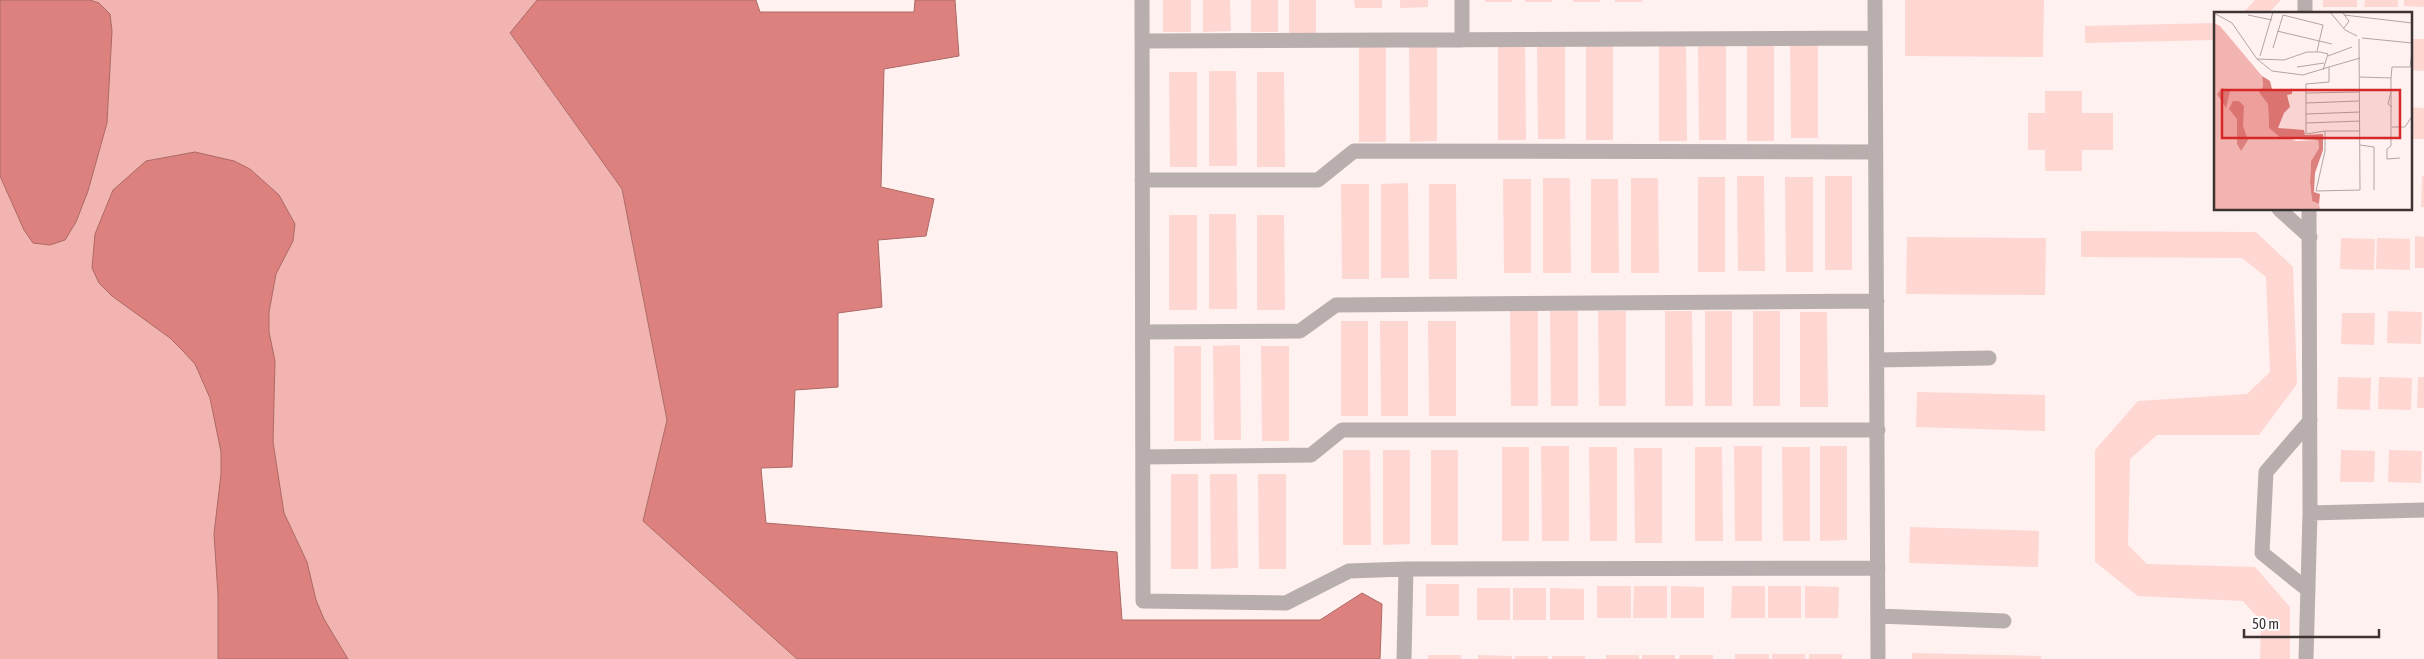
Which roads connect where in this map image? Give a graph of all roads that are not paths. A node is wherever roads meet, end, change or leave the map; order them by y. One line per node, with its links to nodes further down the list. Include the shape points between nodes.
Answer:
1 (1142, 0): 6 (street)
2 (1462, 0): 5 (street)
3 (1875, 0): 4 (street)
4 (1876, 38): 5 (street); 7 (street)
5 (1462, 40): 6 (street)
6 (1142, 42): 8 (street)
7 (1876, 152): 8 (street, via 1354,151 1318,180); 12 (street)
8 (1142, 180): 13 (street)
9 (2280, 210): 11 (street)
10 (2310, 210): 11 (street)
11 (2310, 237): 16 (street)
12 (1877, 301): 13 (street, via 1336,305 1300,331); 15 (street)
13 (1143, 332): 18 (street)
14 (1989, 358): 15 (street)
15 (1877, 360): 17 (street)
16 (2310, 421): 20 (street); 23 (street, via 2266,472 2262,553)
17 (1878, 430): 18 (street, via 1342,430 1311,455); 21 (street)
18 (1143, 457): 22 (street, via 1143,601 1286,603 1349,571)
19 (2424, 510): 20 (street)
20 (2310, 513): 23 (street)
21 (1878, 568): 22 (street); 24 (street)
22 (1406, 569): 26 (street)
23 (2308, 590): 28 (street)
24 (1878, 616): 25 (street); 27 (street)
25 (2004, 621)
26 (1404, 659)
27 (1878, 659)
28 (2306, 659)

